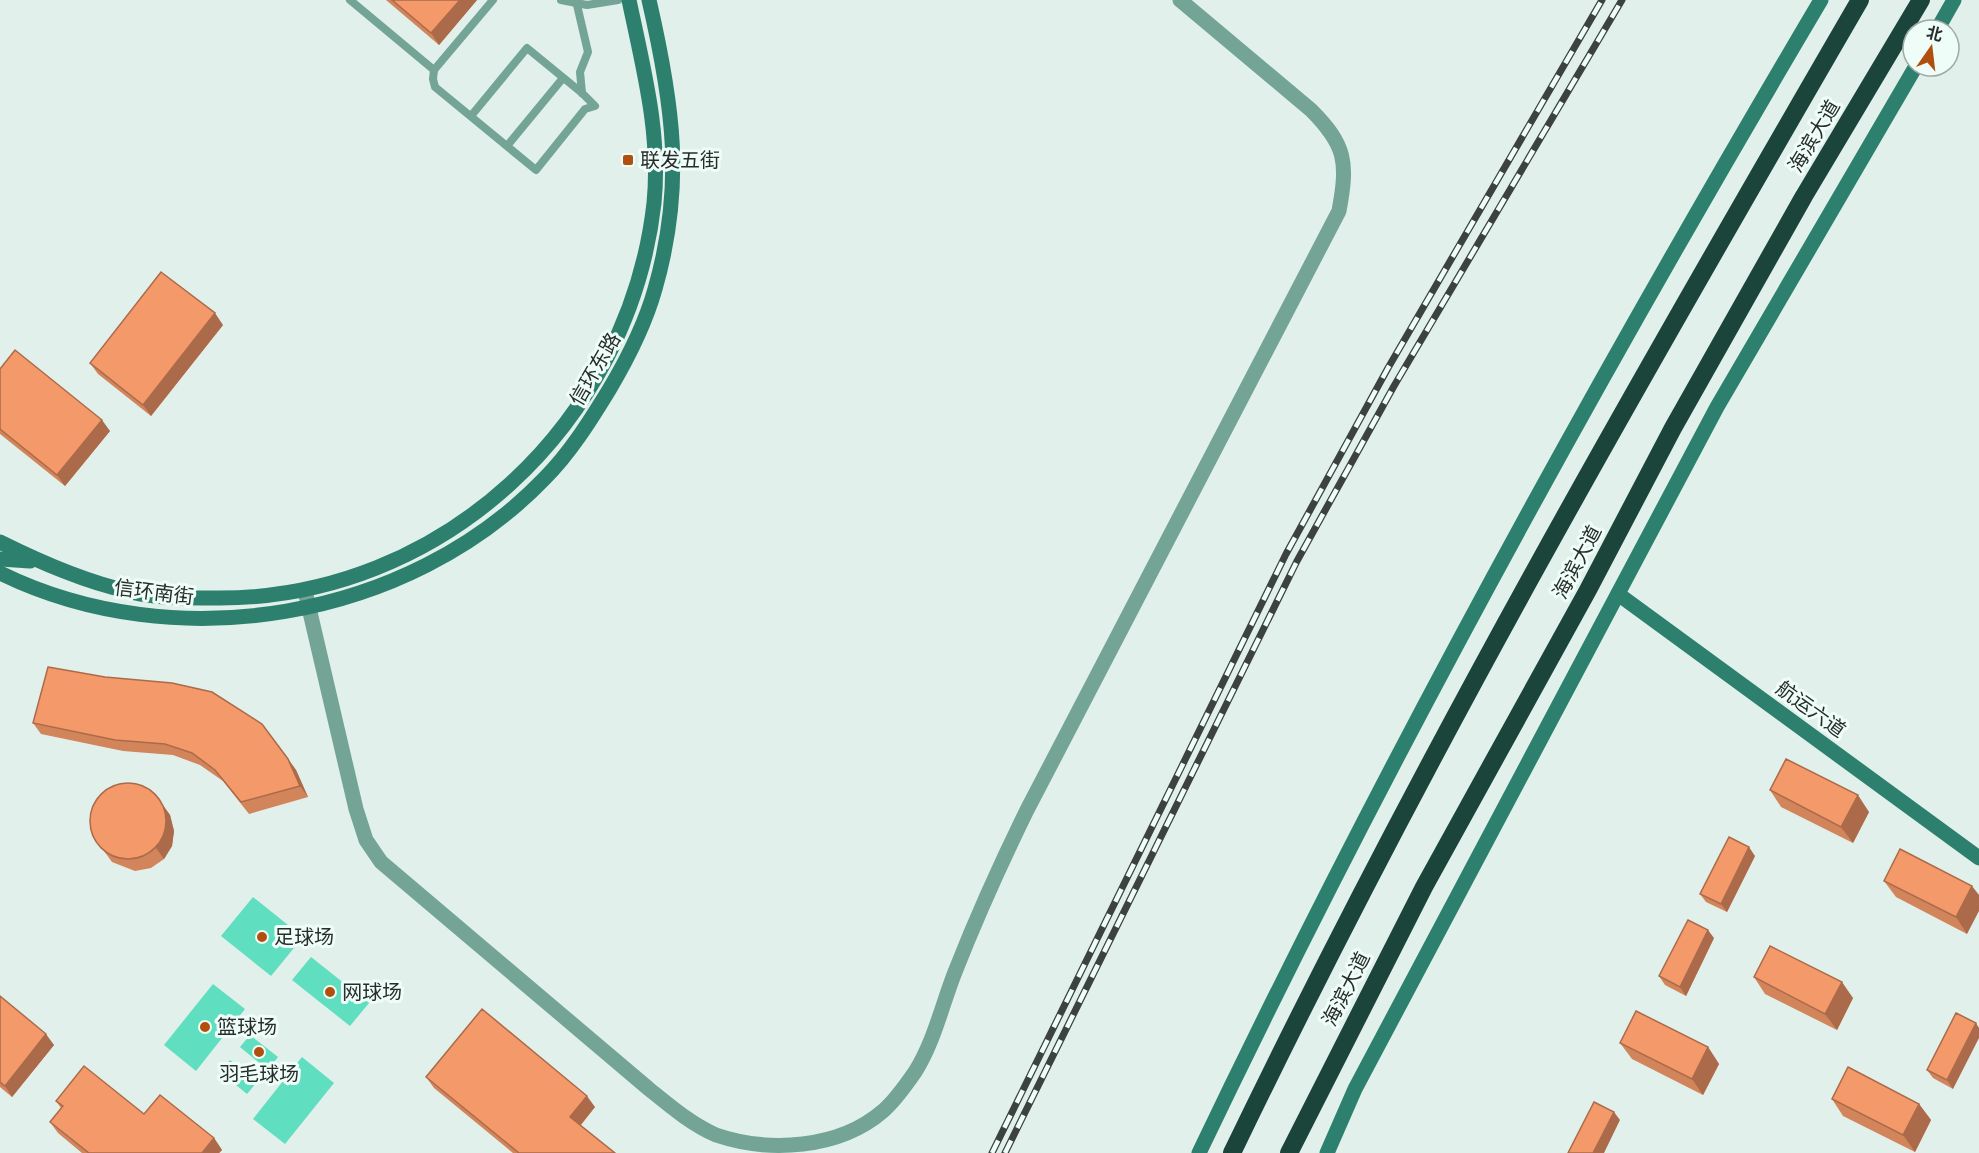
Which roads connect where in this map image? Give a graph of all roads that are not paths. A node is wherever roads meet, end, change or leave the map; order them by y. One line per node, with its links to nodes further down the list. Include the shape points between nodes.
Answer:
1 (350, 0): 14 (lane)
2 (493, 0): 14 (lane)
3 (561, 0): 12 (lane)
4 (618, 0): 12 (lane)
5 (629, 0): 26 (street, 信环东路, via 654,126 654,202 636,287 600,373 538,458 473,515 398,558)
6 (649, 0): 28 (street, 信环东路, via 671,112 673,203 655,290 623,366 562,459 501,516 411,573)
7 (1180, 0): 28 (street, via 1311,110 1333,134 1343,157 1339,211 1027,810 987,892 930,1044 901,1090 866,1123 834,1138 782,1147 749,1145 695,1124 381,862 366,840 356,809)
8 (1821, 0): 30 (street, via 1724,164 1514,540 1282,980)
9 (1860, 0): 31 (highway, 海滨大道, via 1645,370 1495,641 1303,1005)
10 (1921, 0): 32 (highway, 海滨大道, via 1673,428 1424,887)
11 (1954, 0): 13 (street)
12 (577, 4): 17 (lane, via 588,52 580,72)
13 (1944, 18)
14 (434, 70): 18 (lane, via 435,87)
15 (562, 78): 17 (lane); 18 (lane, via 527,48); 19 (lane)
16 (1909, 78): 27 (street, via 1718,407)
17 (582, 93): 19 (lane, via 595,106 585,109 536,170)
18 (471, 116): 19 (lane)
19 (507, 146)
20 (0, 543): 22 (street, 信环南街)
21 (0, 560): 22 (street, via 29,560)
22 (48, 565): 26 (street, 信环南街, via 133,593 162,596 254,597)
23 (0, 573): 25 (street, 信环南街)
24 (0, 585): 25 (street)
25 (36, 588): 28 (street, 信环南街, via 134,614 173,617 236,618)
26 (305, 591): 28 (street)
27 (1618, 594): 29 (street, 航运六道); 33 (street, via 1355,1089)
28 (308, 606)
29 (1979, 858)
30 (1199, 1153)
31 (1232, 1153)
32 (1289, 1153)
33 (1327, 1153)

